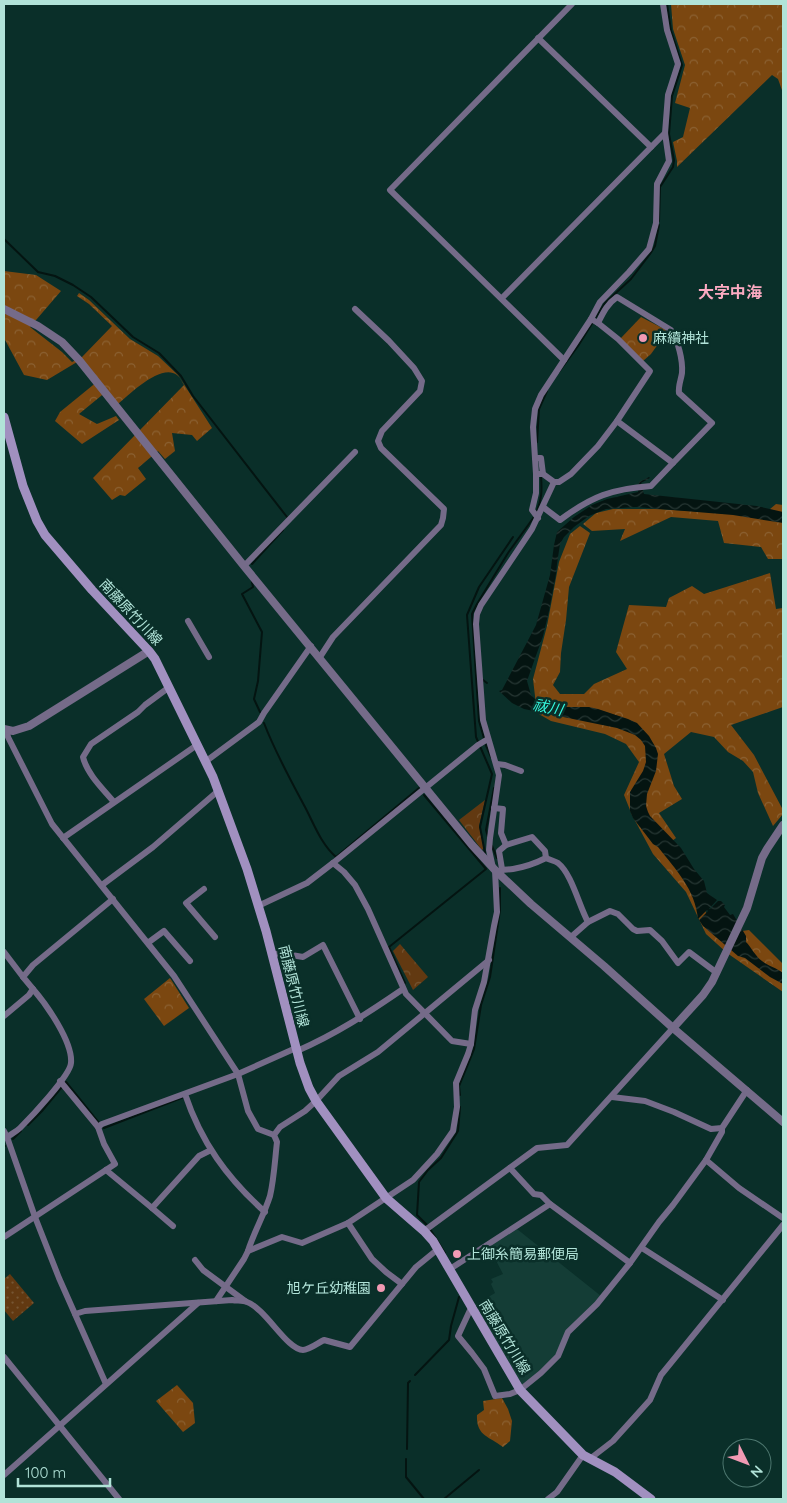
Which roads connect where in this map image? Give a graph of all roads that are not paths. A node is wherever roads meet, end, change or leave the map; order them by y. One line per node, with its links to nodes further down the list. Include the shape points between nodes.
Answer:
1 (572, 4): 3 (street)
2 (663, 4): 4 (street, via 678,64 668,95)
3 (538, 38): 5 (street); 6 (street, via 390,190)
4 (665, 134): 5 (street); 9 (street, via 669,161 657,184 656,223 649,249 600,302)
5 (651, 147): 6 (street)
6 (502, 298): 11 (street)
7 (355, 308): 25 (street, via 414,368 422,381 420,391 382,431 378,441 381,448 444,509 444,518 441,525 333,636)
8 (4, 309): 20 (street, via 62,342 79,360)
9 (591, 319): 10 (street); 11 (street)
10 (598, 323): 13 (street, via 650,371); 15 (street, via 605,309 617,298 668,327 675,335 682,366 679,393 712,423)
11 (564, 360): 16 (street, via 535,409 533,427)
12 (4, 417): 23 (main road, 南藤原竹川線, via 23,486 45,535)
13 (617, 421): 15 (street); 17 (street, via 582,463 559,482)
14 (355, 452): 20 (street)
15 (673, 463): 18 (street, via 651,486 607,493 560,520)
16 (539, 474): 17 (street); 19 (street, via 532,510)
17 (554, 482): 18 (street)
18 (543, 507): 19 (street)
19 (538, 518): 28 (street, via 477,614 479,676)
20 (244, 566): 22 (street)
21 (188, 621): 24 (street)
22 (311, 646): 25 (street); 30 (street, via 259,722)
23 (149, 651): 26 (main road, 南藤原竹川線); 27 (street, via 29,726)
24 (209, 657)
25 (320, 657): 33 (street)
26 (168, 688): 29 (main road, 南藤原竹川線); 35 (street, via 90,744 83,757 92,775)
27 (6, 734): 38 (street, via 52,824)
28 (487, 739): 31 (street); 33 (street)
29 (197, 746): 30 (main road, 南藤原竹川線); 35 (street)
30 (206, 762): 34 (main road, 南藤原竹川線)
31 (497, 764): 32 (street); 36 (street, via 499,779)
32 (521, 771)
33 (426, 787): 41 (street); 42 (street, via 472,845)
34 (218, 791): 43 (street, via 153,847); 46 (main road, 南藤原竹川線)
35 (114, 802): 38 (street)
36 (494, 808): 39 (street, via 503,809 501,833); 42 (street, via 489,847)
37 (783, 825): 55 (street, via 762,858 752,896)
38 (63, 838): 43 (street)
39 (506, 845): 40 (street, via 532,837 545,851); 42 (street, via 499,852)
40 (546, 858): 42 (street, via 530,866); 47 (street, via 558,864 566,874)
41 (334, 863): 46 (street, via 307,883); 58 (street, via 355,885 368,909)
42 (497, 870): 49 (street); 53 (street, via 497,912)
43 (102, 885): 45 (street)
44 (204, 889): 48 (street, via 186,903)
45 (113, 899): 50 (street); 56 (street, via 33,965)
46 (258, 906): 52 (main road, 南藤原竹川線)
47 (588, 922): 49 (street); 55 (street, via 610,910 633,929 650,930 678,963 689,952)
48 (215, 937)
49 (571, 937): 62 (street)
50 (149, 942): 54 (street, via 164,931); 65 (street)
51 (4, 952): 56 (street)
52 (272, 955): 61 (street, via 280,953 303,957 323,945); 64 (main road, 南藤原竹川線)
53 (489, 960): 59 (street); 63 (street, via 475,1010)
54 (190, 961)
55 (717, 972): 62 (street, via 703,995)
56 (23, 977): 57 (street)
57 (33, 989): 60 (street); 66 (street, via 45,1002 67,1044 71,1066)
58 (402, 989): 59 (street); 61 (street)
59 (424, 1013): 63 (street, via 452,1041); 70 (street, via 378,1052 339,1076)
60 (4, 1016)
61 (360, 1019): 64 (street)
62 (673, 1028): 67 (street); 69 (street)
63 (471, 1044): 80 (street, via 456,1083 453,1131 413,1180)
64 (296, 1050): 65 (street); 70 (main road, 南藤原竹川線)
65 (238, 1074): 68 (street); 75 (street, via 248,1111 258,1129)
66 (60, 1081): 72 (street); 74 (street, via 18,1130)
67 (747, 1090): 71 (street); 73 (street)
68 (185, 1096): 72 (street); 76 (street, via 196,1125)
69 (612, 1097): 73 (street, via 645,1101 711,1129); 78 (street, via 567,1145 537,1148)
70 (316, 1101): 75 (street); 80 (main road, 南藤原竹川線)
71 (783, 1122)
72 (100, 1125): 79 (street, via 104,1144 115,1164)
73 (722, 1128): 77 (street)
74 (5, 1134): 84 (street)
75 (274, 1135): 83 (street, via 277,1142)
76 (211, 1150): 82 (street, via 199,1156); 83 (street, via 230,1177)
77 (706, 1160): 85 (street, via 732,1183); 91 (street)
78 (510, 1168): 81 (street, via 534,1194 541,1195); 89 (street)
79 (106, 1170): 82 (street); 84 (street)
80 (386, 1198): 86 (street); 89 (main road, 南藤原竹川線)
81 (550, 1204): 95 (street); 96 (street)
82 (152, 1208): 88 (street)
83 (265, 1212): 93 (street)
84 (35, 1217): 90 (street); 104 (street)
85 (783, 1218)
86 (348, 1223): 93 (street, via 302,1243 282,1237); 97 (street, via 372,1259)
87 (783, 1225): 99 (street)
88 (173, 1226)
89 (424, 1231): 92 (main road, 南藤原竹川線)
90 (4, 1237)
91 (642, 1248): 95 (street); 99 (street)
92 (438, 1249): 96 (main road, 南藤原竹川線); 97 (street)
93 (248, 1251): 98 (street)
94 (195, 1260): 98 (street, via 203,1270)
95 (630, 1263): 107 (street, via 597,1304 568,1332 558,1356)
96 (450, 1269): 103 (main road, 南藤原竹川線)
97 (402, 1284): 101 (street, via 350,1347 324,1340 305,1350 298,1349 258,1308)
98 (226, 1286): 100 (street); 101 (street)
99 (723, 1300): 109 (street, via 661,1375 650,1400 613,1441)
100 (216, 1302): 101 (street); 102 (street)
101 (246, 1302)
102 (198, 1303): 104 (street, via 85,1310); 106 (street)
103 (471, 1308): 107 (main road, 南藤原竹川線); 107 (street, via 458,1336 484,1369 495,1396)
104 (75, 1314): 106 (street)
105 (4, 1357): 108 (street)
106 (106, 1384): 108 (street)
107 (520, 1390): 109 (main road, 南藤原竹川線)
108 (60, 1426): 110 (street); 111 (street)
109 (587, 1456): 112 (street); 113 (main road, 南藤原竹川線)
110 (4, 1475)
111 (119, 1499)
112 (548, 1499)
113 (651, 1499)

